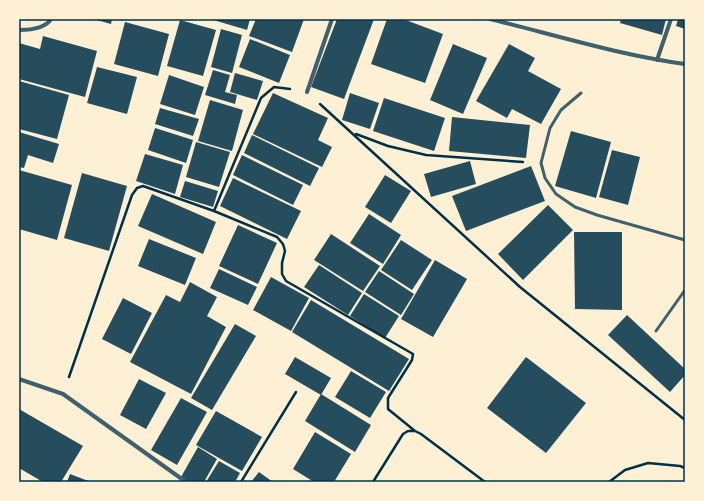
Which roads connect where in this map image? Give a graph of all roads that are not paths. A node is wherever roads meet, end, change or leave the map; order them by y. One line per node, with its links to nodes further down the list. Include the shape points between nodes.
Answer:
1 (51, 19): 5 (street, via 33,30)
2 (332, 19): 8 (street)
3 (490, 19): 6 (street)
4 (671, 19): 6 (street)
5 (19, 30)
6 (657, 60): 7 (street)
7 (685, 64)
8 (307, 92)
9 (581, 93): 10 (lane, via 561,110 550,128 542,163 545,178 556,194 575,207 596,215)
10 (685, 240)
11 (685, 290): 12 (lane)
12 (656, 331)
13 (19, 379): 14 (street, via 63,394)
14 (186, 482)

